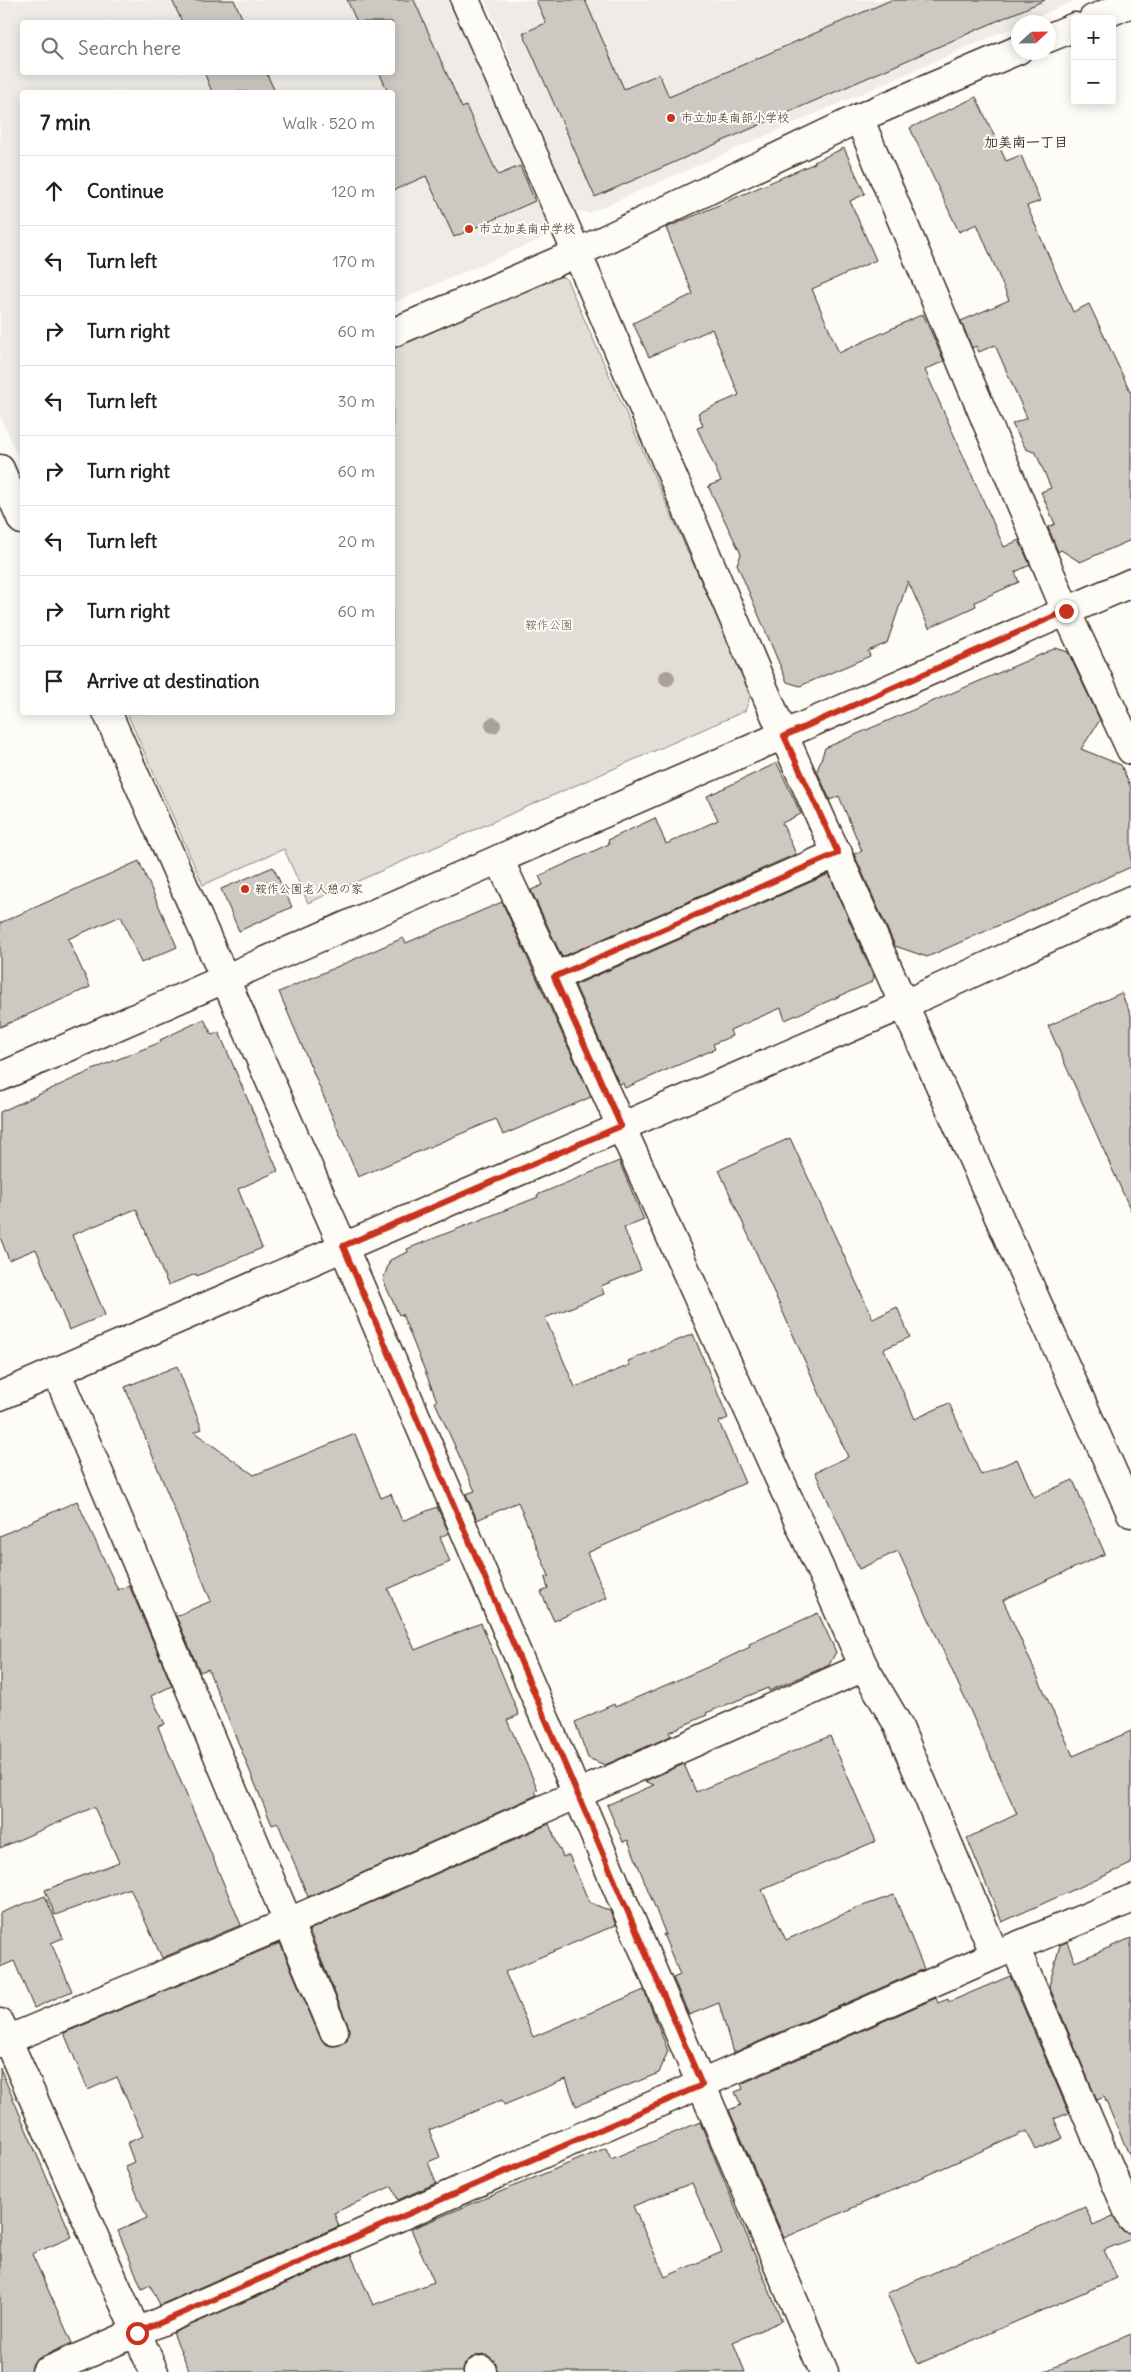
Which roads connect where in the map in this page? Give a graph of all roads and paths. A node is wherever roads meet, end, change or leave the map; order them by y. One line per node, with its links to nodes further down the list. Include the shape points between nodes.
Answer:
1 (465, 0): 8 (street)
2 (1131, 3): 3 (street)
3 (1102, 15)
4 (1071, 29): 5 (street)
5 (1056, 35)
6 (1011, 53): 7 (street)
7 (859, 118): 8 (street); 13 (street)
8 (577, 253): 9 (street); 15 (street)
9 (395, 331)
10 (0, 469): 11 (street)
11 (14, 502)
12 (1131, 583): 13 (street)
13 (1066, 611): 15 (street); 16 (street)
14 (108, 715): 21 (street)
15 (784, 736): 17 (street); 18 (street)
16 (1131, 750)
17 (838, 853): 20 (street); 22 (street)
18 (499, 859): 20 (street); 21 (street)
19 (1131, 900): 22 (street)
20 (554, 977): 24 (street)
21 (223, 978): 23 (street); 25 (street)
22 (905, 1004): 24 (street); 28 (street)
23 (0, 1077)
24 (621, 1126): 25 (street); 29 (street)
25 (343, 1246): 26 (street); 30 (street)
26 (56, 1371): 27 (street); 32 (street)
27 (0, 1396)
28 (1131, 1513)
29 (864, 1667): 30 (street); 33 (street, via 896,1723)
30 (578, 1796): 32 (street); 36 (street)
31 (1131, 1899): 33 (street)
32 (288, 1923): 34 (street); 35 (street)
33 (1005, 1951): 36 (street); 37 (street)
34 (334, 2031)
35 (2, 2035): 38 (street)
36 (702, 2085): 38 (street); 41 (street)
37 (1131, 2218)
38 (137, 2333): 39 (street); 40 (street)
39 (46, 2372)
40 (154, 2372)
41 (824, 2372)

